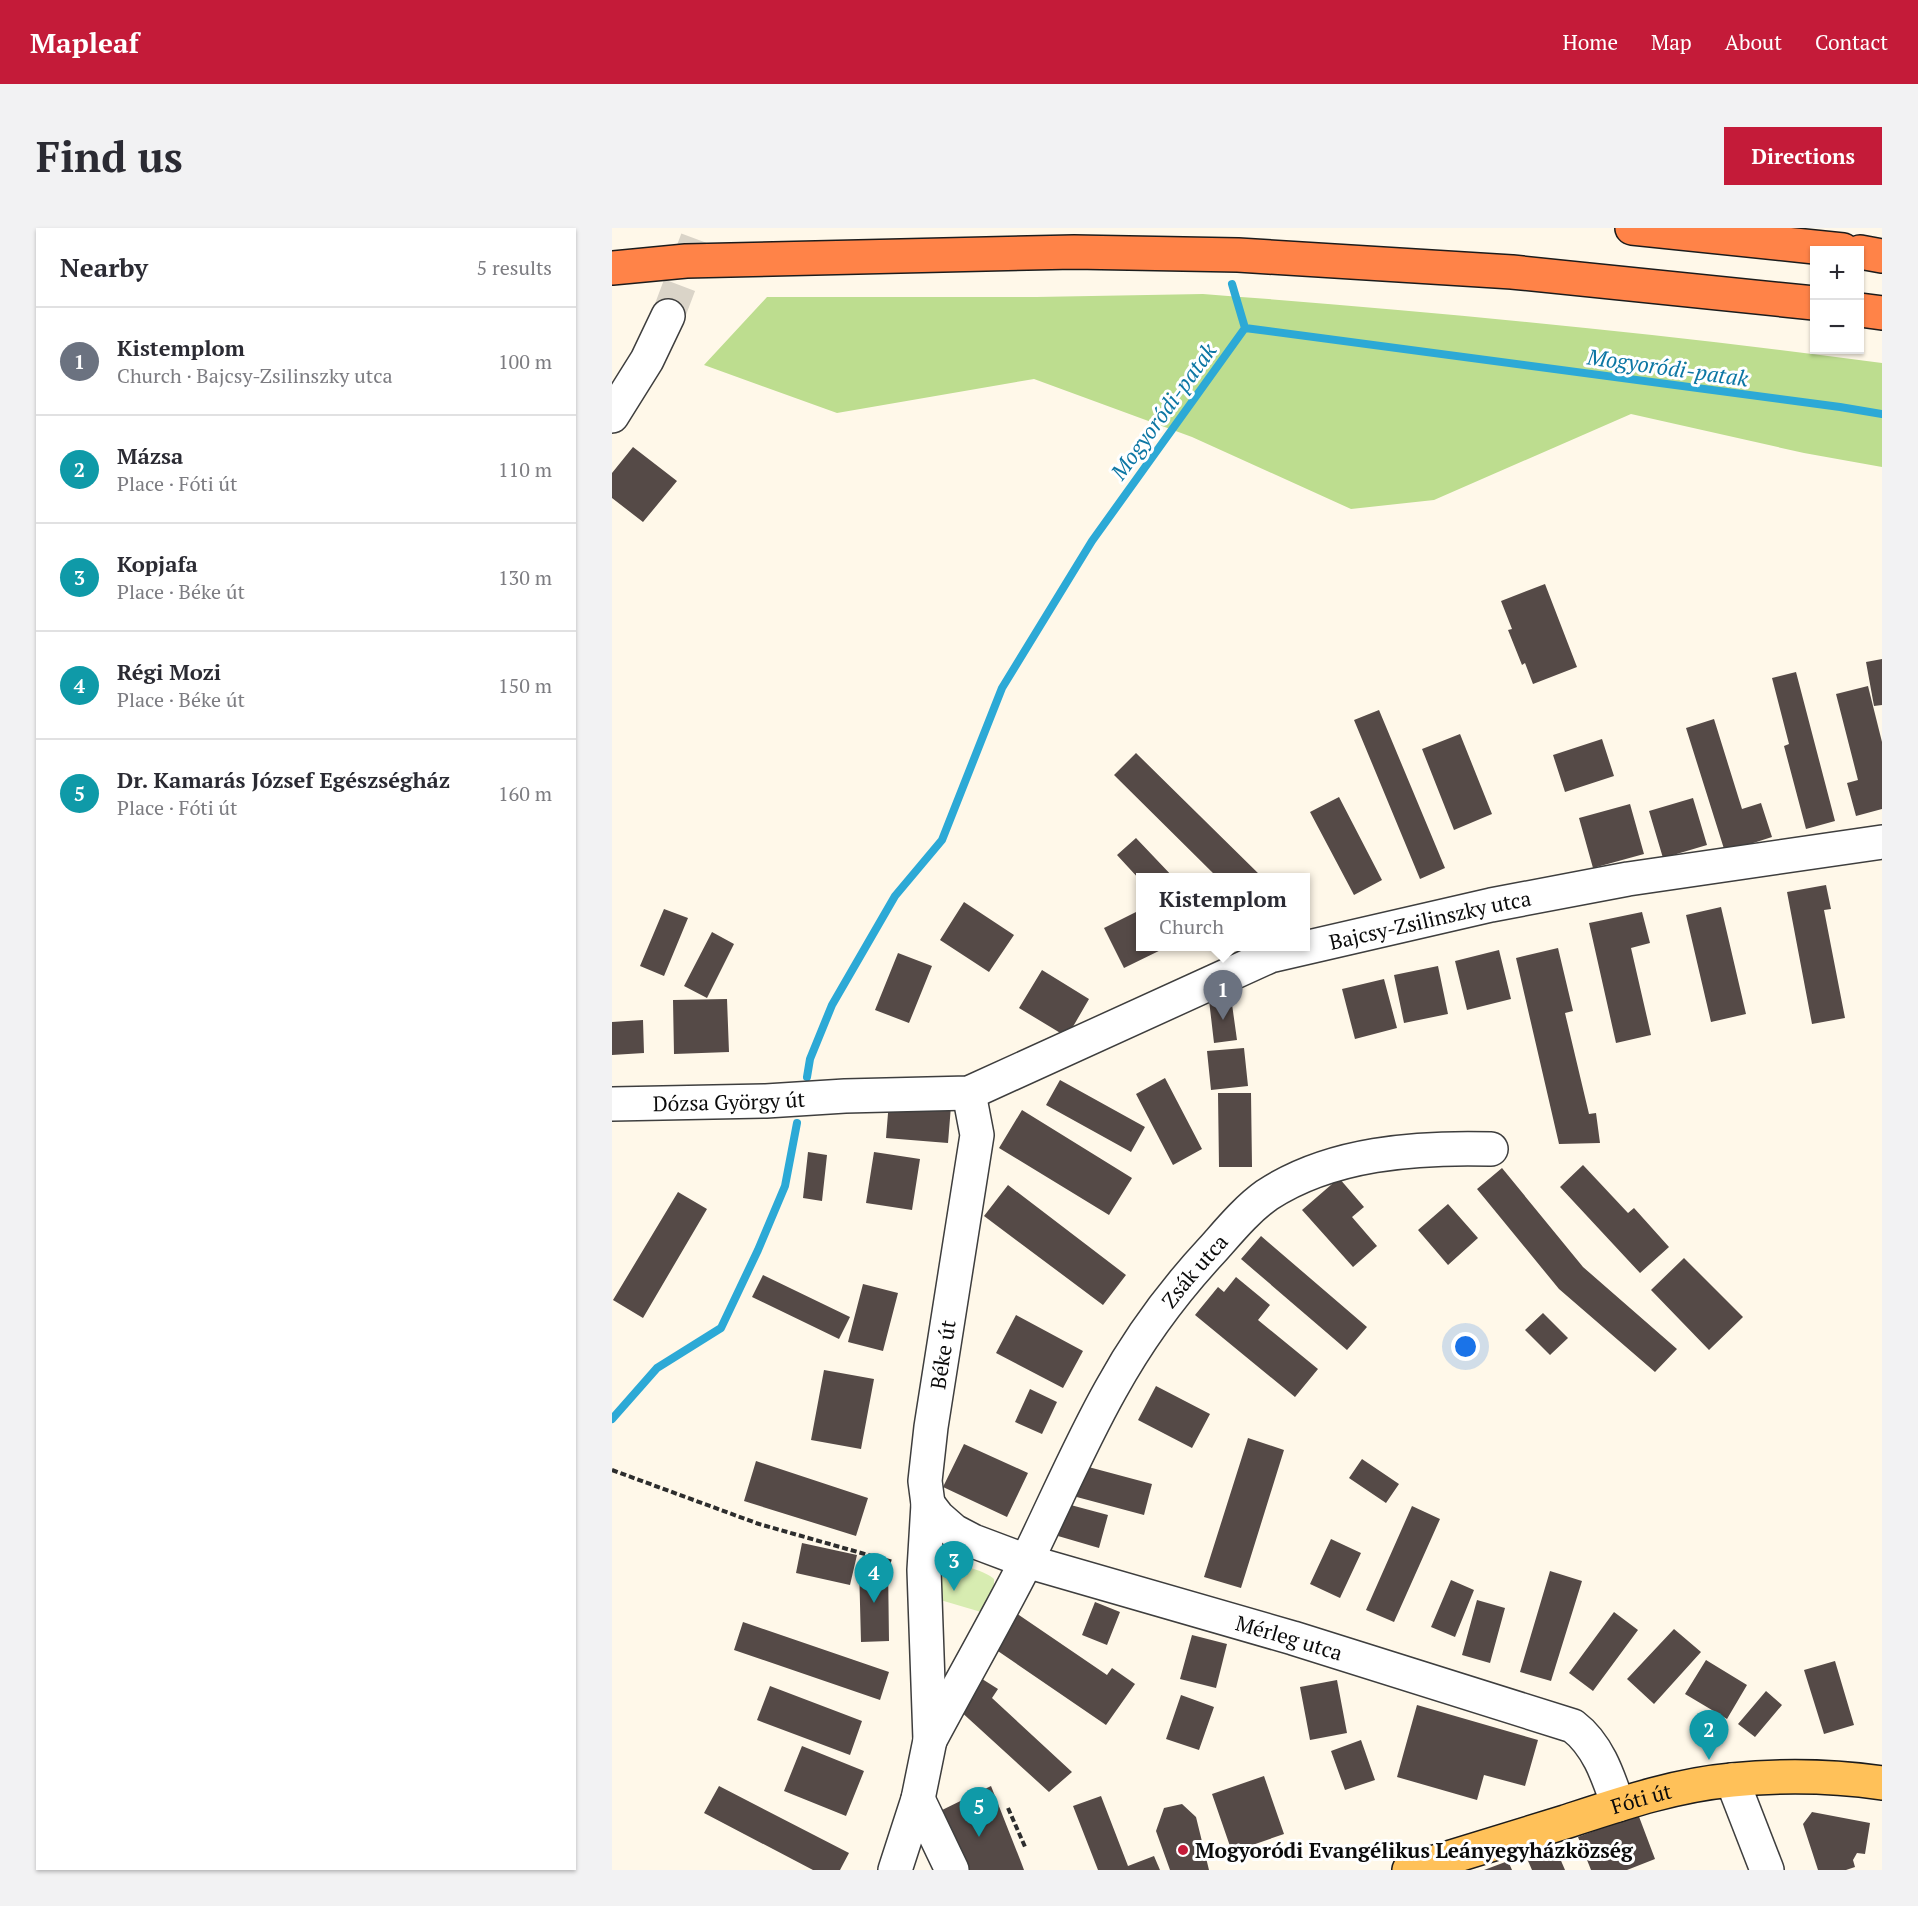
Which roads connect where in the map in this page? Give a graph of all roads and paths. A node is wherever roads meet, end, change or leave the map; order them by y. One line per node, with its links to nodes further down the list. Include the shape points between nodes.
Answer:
1 (1632, 228): 2 (highway)
2 (1810, 247)
3 (1864, 253): 4 (highway)
4 (1882, 256)
5 (612, 268): 6 (highway, via 686,261 1050,252 1238,255 1512,272)
6 (1810, 302)
7 (1864, 310): 8 (highway)
8 (1882, 313)
9 (668, 316): 10 (street, via 647,360)
10 (612, 416)
11 (1882, 842): 12 (street, Bajcsy-Zsilinszky utca, via 1491,905)
12 (1310, 947)
13 (1292, 951): 14 (street, Bajcsy-Zsilinszky utca, via 1270,956)
14 (969, 1093): 15 (street, Dózsa György út); 18 (street, Béke út, via 977,1135 931,1427 925,1481)
15 (612, 1104)
16 (1491, 1149): 19 (street, Zsák utca, via 1414,1151 1345,1163 1290,1183 1244,1215 1166,1302 1116,1379)
17 (612, 1470): 20 (path, via 759,1524)
18 (928, 1504): 19 (street, Mérleg utca, via 954,1531); 20 (street, Béke út)
19 (1026, 1561): 21 (street, Béke út); 25 (street, Mérleg utca, via 1293,1638 1573,1726 1586,1736 1599,1758)
20 (924, 1569): 21 (street, Béke út)
21 (930, 1740): 24 (street, Béke út)
22 (1732, 1780): 23 (main road, Fóti út, via 1848,1778); 25 (main road, Fóti út); 31 (street)
23 (1882, 1783)
24 (918, 1799): 28 (street, Béke út); 29 (street)
25 (1618, 1805): 30 (main road, Fóti út)
26 (1008, 1808): 27 (path)
27 (1026, 1849)
28 (895, 1870)
29 (952, 1870)
30 (1409, 1870)
31 (1767, 1870)

